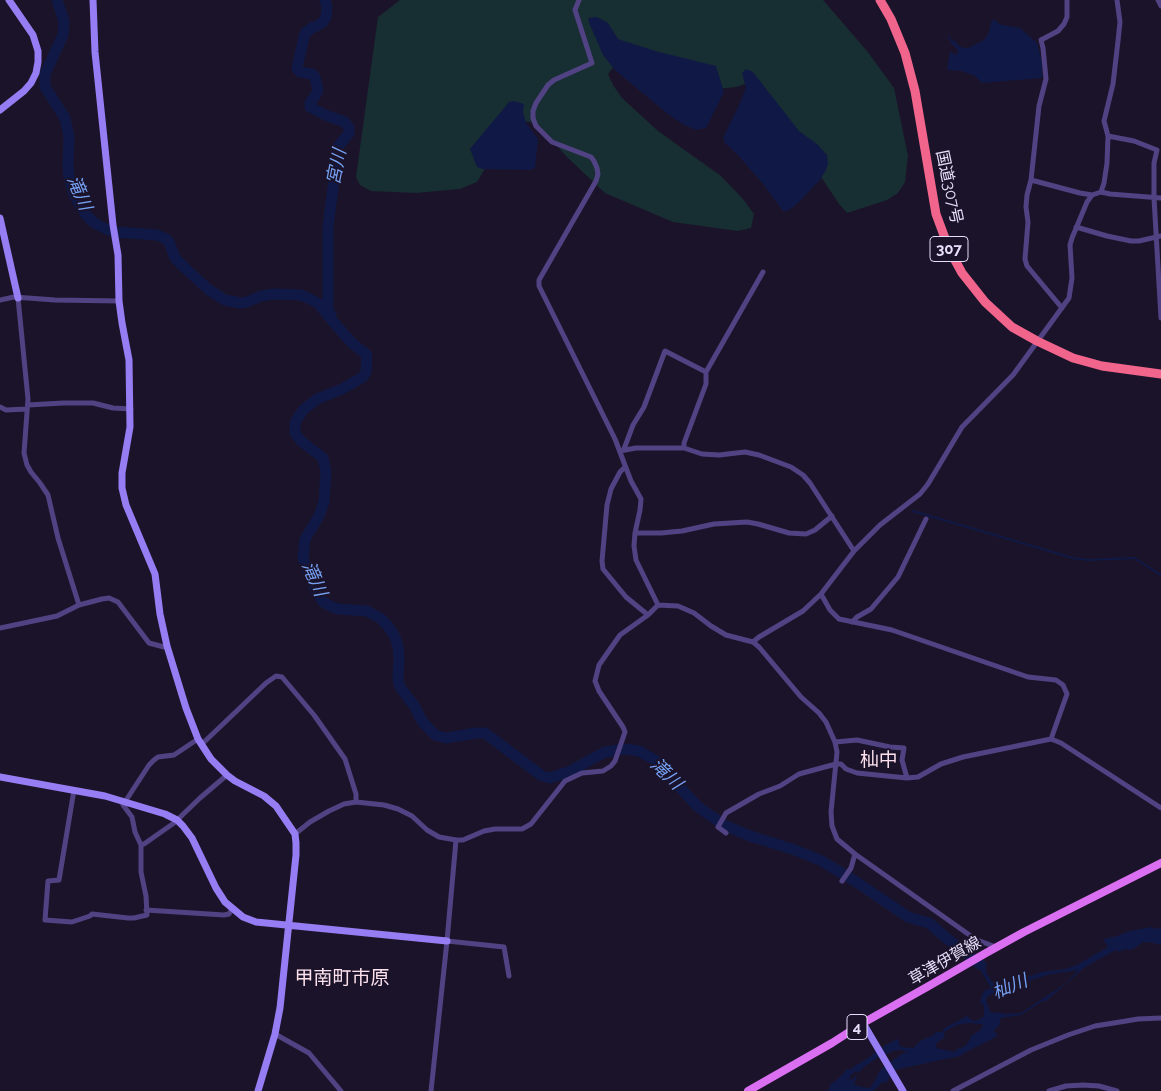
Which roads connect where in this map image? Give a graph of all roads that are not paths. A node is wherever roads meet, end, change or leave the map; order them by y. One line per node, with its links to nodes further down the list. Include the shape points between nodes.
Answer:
1 (9, 0): 9 (street, via 33,36 38,62 31,83)
2 (93, 0): 22 (street, via 95,52 118,255)
3 (580, 0): 32 (street, via 575,10 592,63 548,85 536,103 533,118 536,126 552,142 591,157 598,174 539,280 539,286)
4 (880, 0): 25 (highway, 国道307号 / 307, via 905,53 915,91 936,214 949,249 962,273 985,302 1012,327)
5 (1067, 0): 11 (street, via 1064,24 1041,40 1046,79 1039,106)
6 (1118, 0): 10 (street, via 1118,41 1104,121)
7 (1158, 0): 8 (street)
8 (1161, 6)
9 (0, 110)
10 (1108, 136): 12 (street); 14 (street, via 1157,150)
11 (1031, 180): 13 (street); 23 (street, via 1026,207 1025,259 1027,266)
12 (1101, 192): 13 (street); 14 (street)
13 (1092, 195): 17 (street)
14 (1154, 198): 15 (street); 18 (street)
15 (1161, 198)
16 (0, 218): 20 (street)
17 (1076, 227): 18 (street, via 1131,241); 23 (street, via 1070,244 1071,292)
18 (1158, 236): 24 (street)
19 (763, 272): 26 (street)
20 (18, 298): 21 (street); 22 (street); 29 (street)
21 (0, 300)
22 (119, 301): 30 (street, via 129,360)
23 (1062, 308): 25 (street)
24 (1161, 318)
25 (1037, 341): 27 (highway, 国道307号 / 307, via 1073,358 1102,366); 37 (street, via 1013,375 962,427 920,494 880,525)
26 (706, 372): 31 (street, via 706,384); 32 (street, via 665,351 644,407)
27 (1161, 374)
28 (0, 407): 29 (street, via 6,410)
29 (28, 407): 30 (street, via 93,403); 39 (street, via 24,453 27,465 48,495)
30 (131, 409): 45 (street, via 122,488 155,574)
31 (684, 448): 32 (street); 34 (street, via 702,454 745,452 791,467 810,483)
32 (622, 450): 33 (street)
33 (625, 467): 36 (street, via 640,499); 41 (street, via 611,489 607,505 603,569 626,597)
34 (832, 516): 36 (street, via 806,534 747,522 714,524 682,531); 37 (street)
35 (926, 519): 42 (street, via 898,577 871,609)
36 (635, 533): 40 (street, via 636,560)
37 (854, 551): 38 (street)
38 (821, 594): 42 (street, via 830,610 840,619); 44 (street, via 803,611)
39 (79, 605): 43 (street, via 57,616); 45 (street, via 102,599 114,600 150,643)
40 (658, 605): 41 (street); 44 (street, via 678,606 726,635)
41 (648, 615): 60 (street, via 620,635 597,671 595,681 599,691 625,732 611,766 582,773 566,781 531,824 522,828 495,829)
42 (852, 622): 46 (street, via 892,630 1028,677 1056,680 1063,685 1066,694)
43 (0, 628)
44 (753, 642): 48 (street, via 819,713)
45 (167, 646): 47 (street)
46 (1051, 739): 52 (street, via 963,757 918,777); 56 (street)
47 (199, 742): 50 (street); 54 (street, via 174,755 154,760); 55 (street, via 266,683 276,676 282,677 345,759)
48 (835, 742): 49 (street); 52 (street, via 856,740 904,748 902,760)
49 (836, 764): 52 (street, via 857,773); 58 (street, via 799,774 724,815 718,827); 62 (street, via 832,826 837,838)
50 (227, 775): 57 (street); 59 (street, via 276,806)
51 (0, 776): 53 (street)
52 (907, 778)
53 (74, 790): 54 (street); 65 (street, via 59,880 48,881 45,920 72,922 92,914 134,918 147,915)
54 (125, 801): 57 (street); 61 (street, via 122,805 132,817)
55 (356, 802): 59 (street, via 329,811); 60 (street, via 398,809 439,837)
56 (1161, 808)
57 (177, 820): 61 (street); 66 (street, via 192,838 216,888)
58 (726, 833)
59 (295, 834): 67 (street, via 296,855)
60 (456, 840): 68 (street)
61 (141, 845): 65 (street)
62 (855, 854): 64 (street); 69 (street, via 977,940)
63 (1161, 863): 69 (main road, 草津伊賀線 / 4)
64 (843, 879)
65 (146, 910): 66 (street, via 224,916)
66 (232, 910): 67 (street, via 256,922)
67 (288, 925): 68 (street); 73 (street)
68 (447, 941): 70 (street, via 504,948); 76 (street)
69 (996, 947): 72 (main road, 草津伊賀線 / 4)
70 (509, 976)
71 (1161, 1018): 79 (street, via 1095,1026 1068,1035 1031,1050)
72 (864, 1023): 77 (main road, 草津伊賀線 / 4); 78 (street)
73 (275, 1034): 74 (street); 75 (street, via 309,1053)
74 (258, 1091)
75 (341, 1091)
76 (432, 1091)
77 (748, 1091)
78 (903, 1091)
79 (953, 1091)
80 (1049, 1091): 81 (street, via 1082,1085)
81 (1117, 1091)

